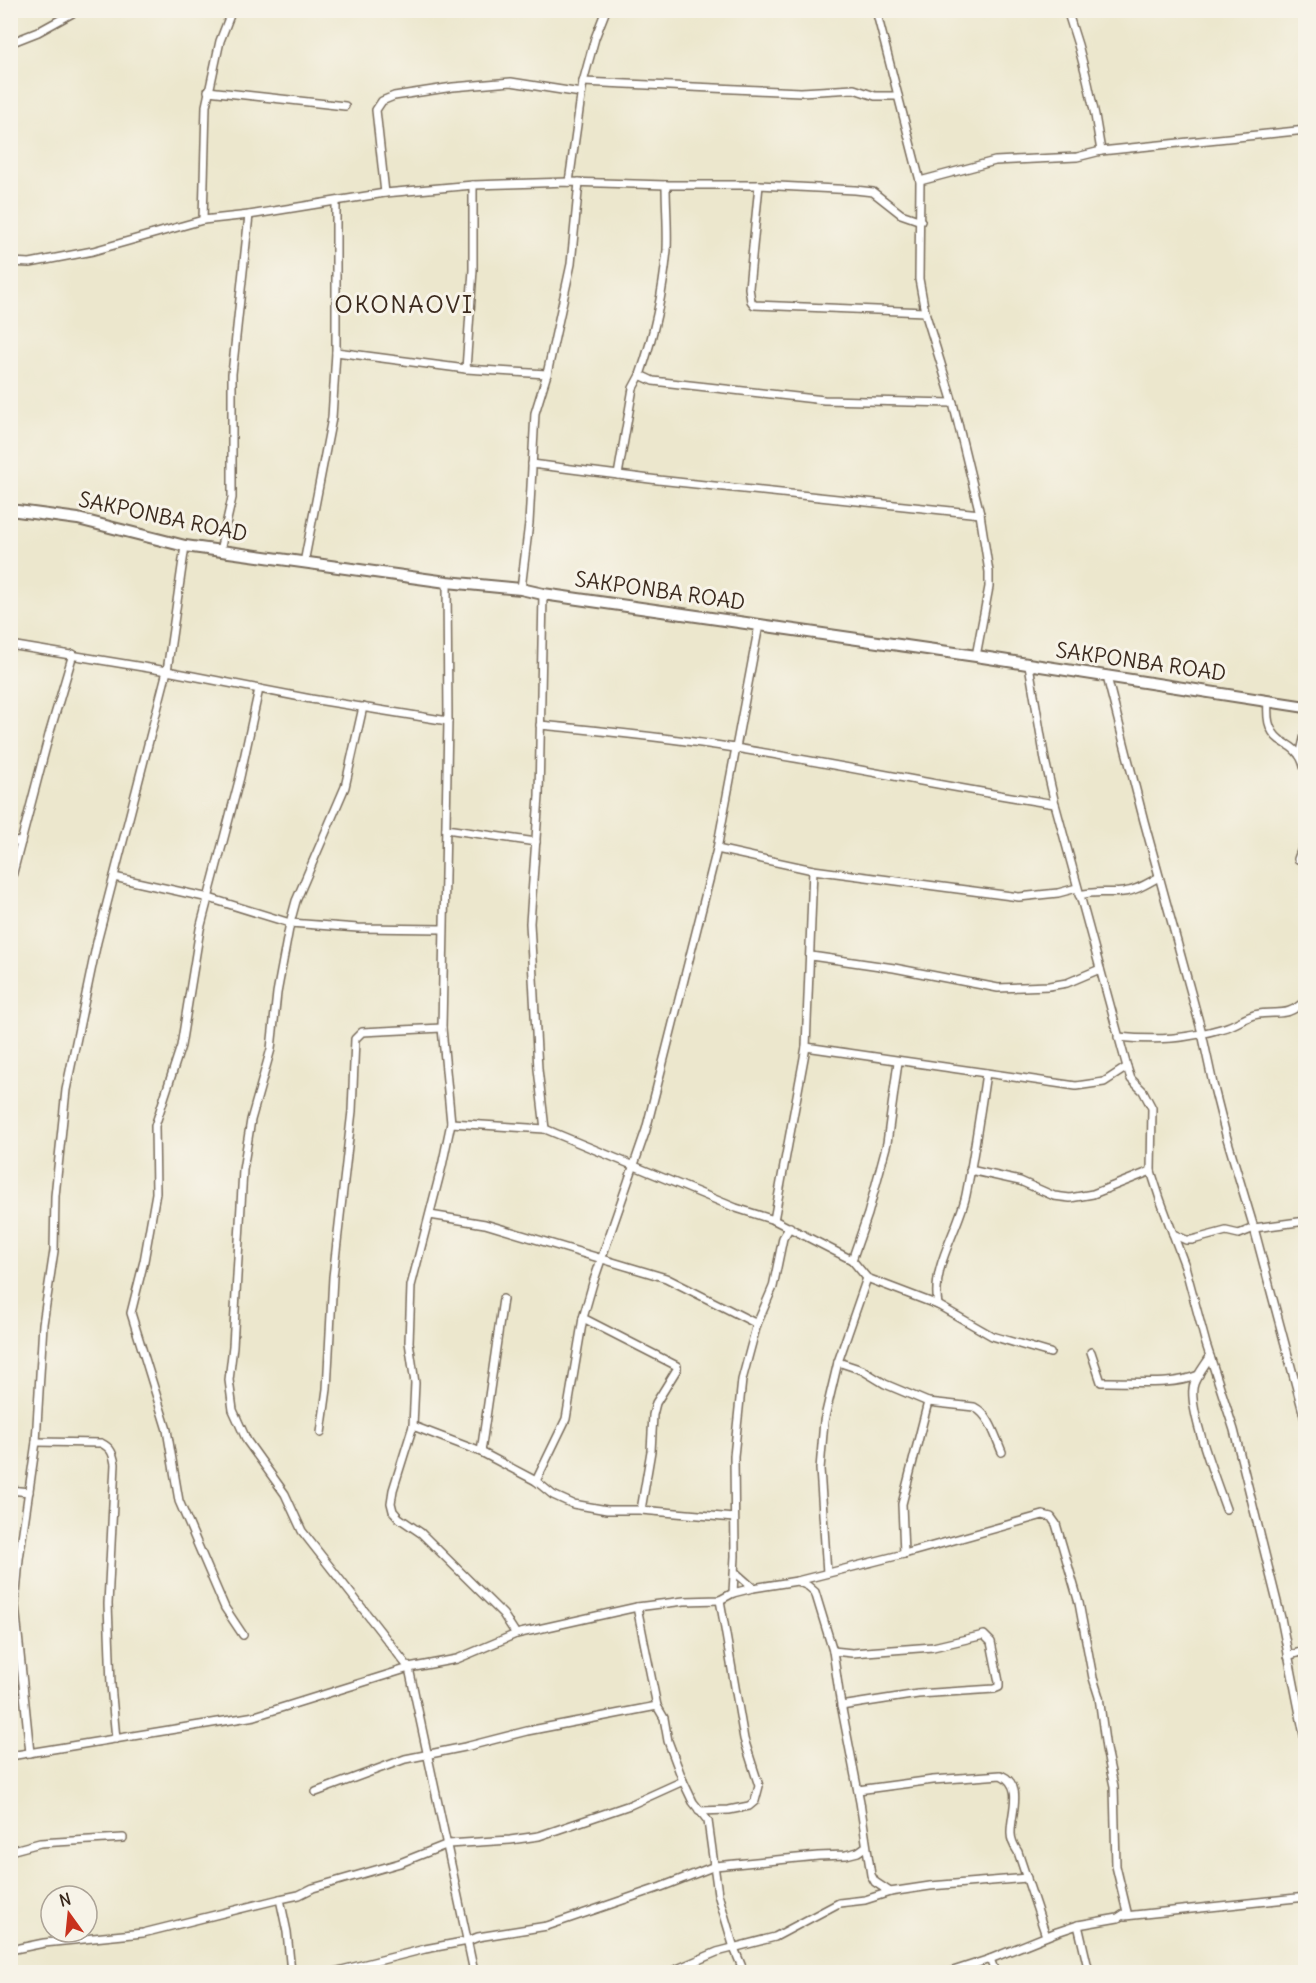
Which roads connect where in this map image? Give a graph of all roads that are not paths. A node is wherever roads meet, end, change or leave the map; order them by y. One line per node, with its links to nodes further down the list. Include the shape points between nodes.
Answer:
1 (78, 10): 6 (street)
2 (232, 10): 8 (street)
3 (606, 10): 7 (street)
4 (876, 10): 10 (street)
5 (1067, 10): 13 (street, via 1083,58)
6 (10, 43)
7 (583, 82): 9 (street); 10 (street, via 801,92 854,89 875,96)
8 (208, 91): 11 (street); 23 (street)
9 (581, 93): 15 (street); 20 (street, via 511,82 453,87 382,101 376,110)
10 (898, 96): 14 (street)
11 (345, 106)
12 (1305, 130): 13 (street)
13 (1101, 151): 14 (street, via 1077,157 995,161)
14 (920, 181): 24 (street)
15 (569, 182): 16 (street); 17 (street)
16 (579, 182): 18 (street); 29 (street, via 571,264)
17 (473, 185): 20 (street); 28 (street, via 473,270)
18 (666, 185): 19 (street); 30 (street, via 667,248 663,278)
19 (759, 185): 24 (street, via 873,192 901,214); 26 (street, via 749,288 754,305)
20 (385, 193): 21 (street)
21 (336, 202): 22 (street); 27 (street)
22 (249, 215): 23 (street); 37 (street, via 232,374 232,498)
23 (203, 220): 25 (street, via 93,251 30,263)
24 (921, 221): 26 (street, via 919,279)
25 (10, 262)
26 (925, 312): 31 (street)
27 (336, 352): 28 (street); 38 (street, via 332,418)
28 (466, 369): 29 (street)
29 (547, 374): 32 (street, via 535,414)
30 (640, 375): 31 (street, via 653,381 824,400); 33 (street, via 633,388)
31 (953, 403): 35 (street)
32 (532, 464): 33 (street); 40 (street)
33 (618, 475): 35 (street)
34 (10, 510): 36 (main road, SAKPONBA ROAD, via 78,519)
35 (980, 514): 45 (street, via 989,587)
36 (185, 546): 37 (main road, SAKPONBA ROAD); 47 (street)
37 (220, 551): 38 (main road, SAKPONBA ROAD)
38 (304, 563): 39 (main road, SAKPONBA ROAD)
39 (447, 582): 40 (main road, SAKPONBA ROAD); 53 (street)
40 (521, 589): 41 (main road, SAKPONBA ROAD)
41 (543, 594): 42 (main road, SAKPONBA ROAD); 54 (street)
42 (759, 626): 45 (main road, SAKPONBA ROAD); 56 (street)
43 (10, 645): 44 (street)
44 (73, 654): 47 (street); 63 (street)
45 (976, 656): 46 (main road, SAKPONBA ROAD)
46 (1029, 665): 48 (main road, SAKPONBA ROAD); 59 (street)
47 (167, 670): 49 (street); 68 (street)
48 (1107, 677): 50 (main road, SAKPONBA ROAD); 69 (street)
49 (259, 688): 51 (street); 72 (street)
50 (1268, 701): 52 (main road, SAKPONBA ROAD); 57 (street, via 1269,726)
51 (363, 707): 53 (street); 73 (street, via 345,787)
52 (1305, 707)
53 (448, 721): 60 (street)
54 (540, 725): 56 (street); 64 (street)
55 (1305, 730): 57 (street)
56 (736, 748): 59 (street); 65 (street)
57 (1300, 756): 58 (street)
58 (1305, 773)
59 (1055, 804): 71 (street)
60 (446, 829): 64 (street); 74 (street)
61 (1305, 838): 66 (street)
62 (10, 841): 63 (street)
63 (21, 842): 70 (street)
64 (536, 842): 86 (street, via 530,924 537,1069)
65 (717, 849): 67 (street); 87 (street)
66 (1299, 860)
67 (813, 870): 71 (street, via 1019,897); 75 (street)
68 (114, 877): 72 (street); 112 (street, via 66,1090 55,1196 54,1251 43,1324)
69 (1159, 877): 71 (street, via 1122,893); 79 (street)
70 (10, 884)
71 (1078, 891): 76 (street)
72 (209, 898): 73 (street); 130 (street, via 200,929 182,1046 155,1126 156,1192 131,1313 166,1430 179,1501 225,1608)
73 (290, 923): 74 (street); 134 (street, via 271,1049 251,1120 243,1170 229,1380 233,1410 247,1441 285,1494 303,1531)
74 (443, 929): 78 (street)
75 (811, 956): 76 (street, via 998,988 1067,983); 81 (street)
76 (1100, 969): 80 (street)
77 (1305, 1000): 79 (street, via 1291,1011 1253,1016 1226,1028)
78 (442, 1028): 85 (street); 111 (street, via 362,1032 355,1039 352,1111 333,1276)
79 (1202, 1032): 80 (street, via 1153,1040); 94 (street, via 1226,1135)
80 (1118, 1037): 83 (street)
81 (806, 1047): 82 (street); 91 (street)
82 (898, 1062): 84 (street); 97 (street, via 887,1143)
83 (1127, 1067): 84 (street, via 1104,1082 1076,1086); 89 (street, via 1131,1080 1152,1108)
84 (986, 1073): 88 (street)
85 (451, 1123): 86 (street); 90 (street)
86 (545, 1129): 87 (street)
87 (634, 1166): 91 (street); 96 (street)
88 (970, 1170): 89 (street, via 1070,1198 1093,1194); 100 (street, via 937,1284)
89 (1151, 1171): 95 (street)
90 (430, 1215): 96 (street, via 485,1224); 110 (street, via 411,1286)
91 (774, 1220): 93 (street)
92 (1305, 1221): 94 (street)
93 (790, 1227): 97 (street); 102 (street, via 783,1238 773,1287)
94 (1254, 1228): 95 (street, via 1239,1234 1226,1231 1192,1240); 109 (street)
95 (1173, 1234): 105 (street)
96 (601, 1258): 101 (street); 102 (street, via 666,1278)
97 (852, 1260): 98 (street)
98 (867, 1278): 100 (street); 106 (street)
99 (503, 1299): 113 (street)
100 (938, 1305): 104 (street, via 992,1336)
101 (583, 1318): 115 (street, via 566,1419); 119 (street, via 677,1366 653,1415)
102 (757, 1324): 120 (street, via 742,1380 734,1456)
103 (1091, 1352): 107 (street, via 1101,1382 1160,1382)
104 (1050, 1353)
105 (1210, 1357): 107 (street); 133 (street, via 1234,1430)
106 (838, 1362): 108 (street); 123 (street, via 824,1421 820,1469)
107 (1198, 1376): 118 (street, via 1193,1386 1194,1404)
108 (928, 1402): 114 (street, via 981,1410); 121 (street, via 902,1504)
109 (1305, 1423)
110 (413, 1426): 113 (street); 129 (street, via 393,1490 393,1511 421,1533 503,1614)
111 (321, 1433)
112 (36, 1442): 117 (street); 138 (street, via 101,1443 113,1453 108,1604)
113 (481, 1452): 115 (street)
114 (1002, 1452)
115 (536, 1481): 119 (street, via 573,1504 607,1510)
116 (10, 1490): 117 (street)
117 (29, 1491): 140 (street, via 15,1605)
118 (1226, 1509)
119 (642, 1510): 120 (street)
120 (734, 1518): 122 (street)
121 (904, 1554): 123 (street); 156 (street, via 1035,1515 1051,1517 1056,1524 1079,1603 1099,1698 1114,1786 1116,1866 1127,1907)
122 (735, 1572): 125 (street); 126 (street)
123 (827, 1573): 124 (street)
124 (797, 1581): 125 (street); 132 (street, via 815,1592)
125 (753, 1588): 126 (street)
126 (733, 1593): 127 (street)
127 (720, 1600): 128 (street); 146 (street, via 744,1738 759,1786 755,1801 749,1806)
128 (637, 1607): 129 (street); 135 (street)
129 (516, 1634): 134 (street, via 457,1659)
130 (243, 1635)
131 (1305, 1650): 133 (street)
132 (833, 1652): 136 (street); 136 (street, via 933,1647 984,1635 992,1642 999,1683 994,1689 918,1694)
133 (1288, 1656): 137 (street)
134 (409, 1668): 138 (street, via 255,1716); 141 (street)
135 (657, 1706): 141 (street); 143 (street)
136 (842, 1706): 144 (street)
137 (1303, 1724): 139 (street)
138 (116, 1739): 140 (street)
139 (1305, 1745)
140 (30, 1753): 142 (street)
141 (428, 1755): 145 (street, via 405,1759); 148 (street)
142 (10, 1756)
143 (683, 1781): 146 (street); 148 (street, via 630,1805 538,1836)
144 (858, 1790): 149 (street); 152 (street, via 933,1780 1001,1775 1008,1778 1015,1795 1011,1834)
145 (316, 1792)
146 (699, 1811): 151 (street, via 708,1821)
147 (123, 1838): 150 (street, via 40,1843)
148 (448, 1844): 155 (street, via 400,1863); 159 (street)
149 (865, 1847): 151 (street, via 846,1856); 153 (street, via 871,1875)
150 (10, 1851)
151 (715, 1866): 159 (street, via 547,1926); 160 (street, via 718,1894)
152 (1027, 1878): 153 (street); 158 (street)
153 (890, 1892): 160 (street, via 839,1903 775,1937)
154 (1305, 1897): 156 (street)
155 (280, 1899): 161 (street, via 143,1933); 163 (street)
156 (1125, 1916): 157 (street)
157 (1078, 1925): 158 (street); 170 (street)
158 (1046, 1936): 162 (street)
159 (468, 1941): 164 (street); 165 (street)
160 (734, 1948): 166 (street); 167 (street)
161 (10, 1950)
162 (990, 1959): 168 (street); 169 (street)
163 (291, 1972)
164 (334, 1972)
165 (474, 1972)
166 (670, 1972)
167 (744, 1972)
168 (950, 1972)
169 (995, 1972)
170 (1089, 1972)

